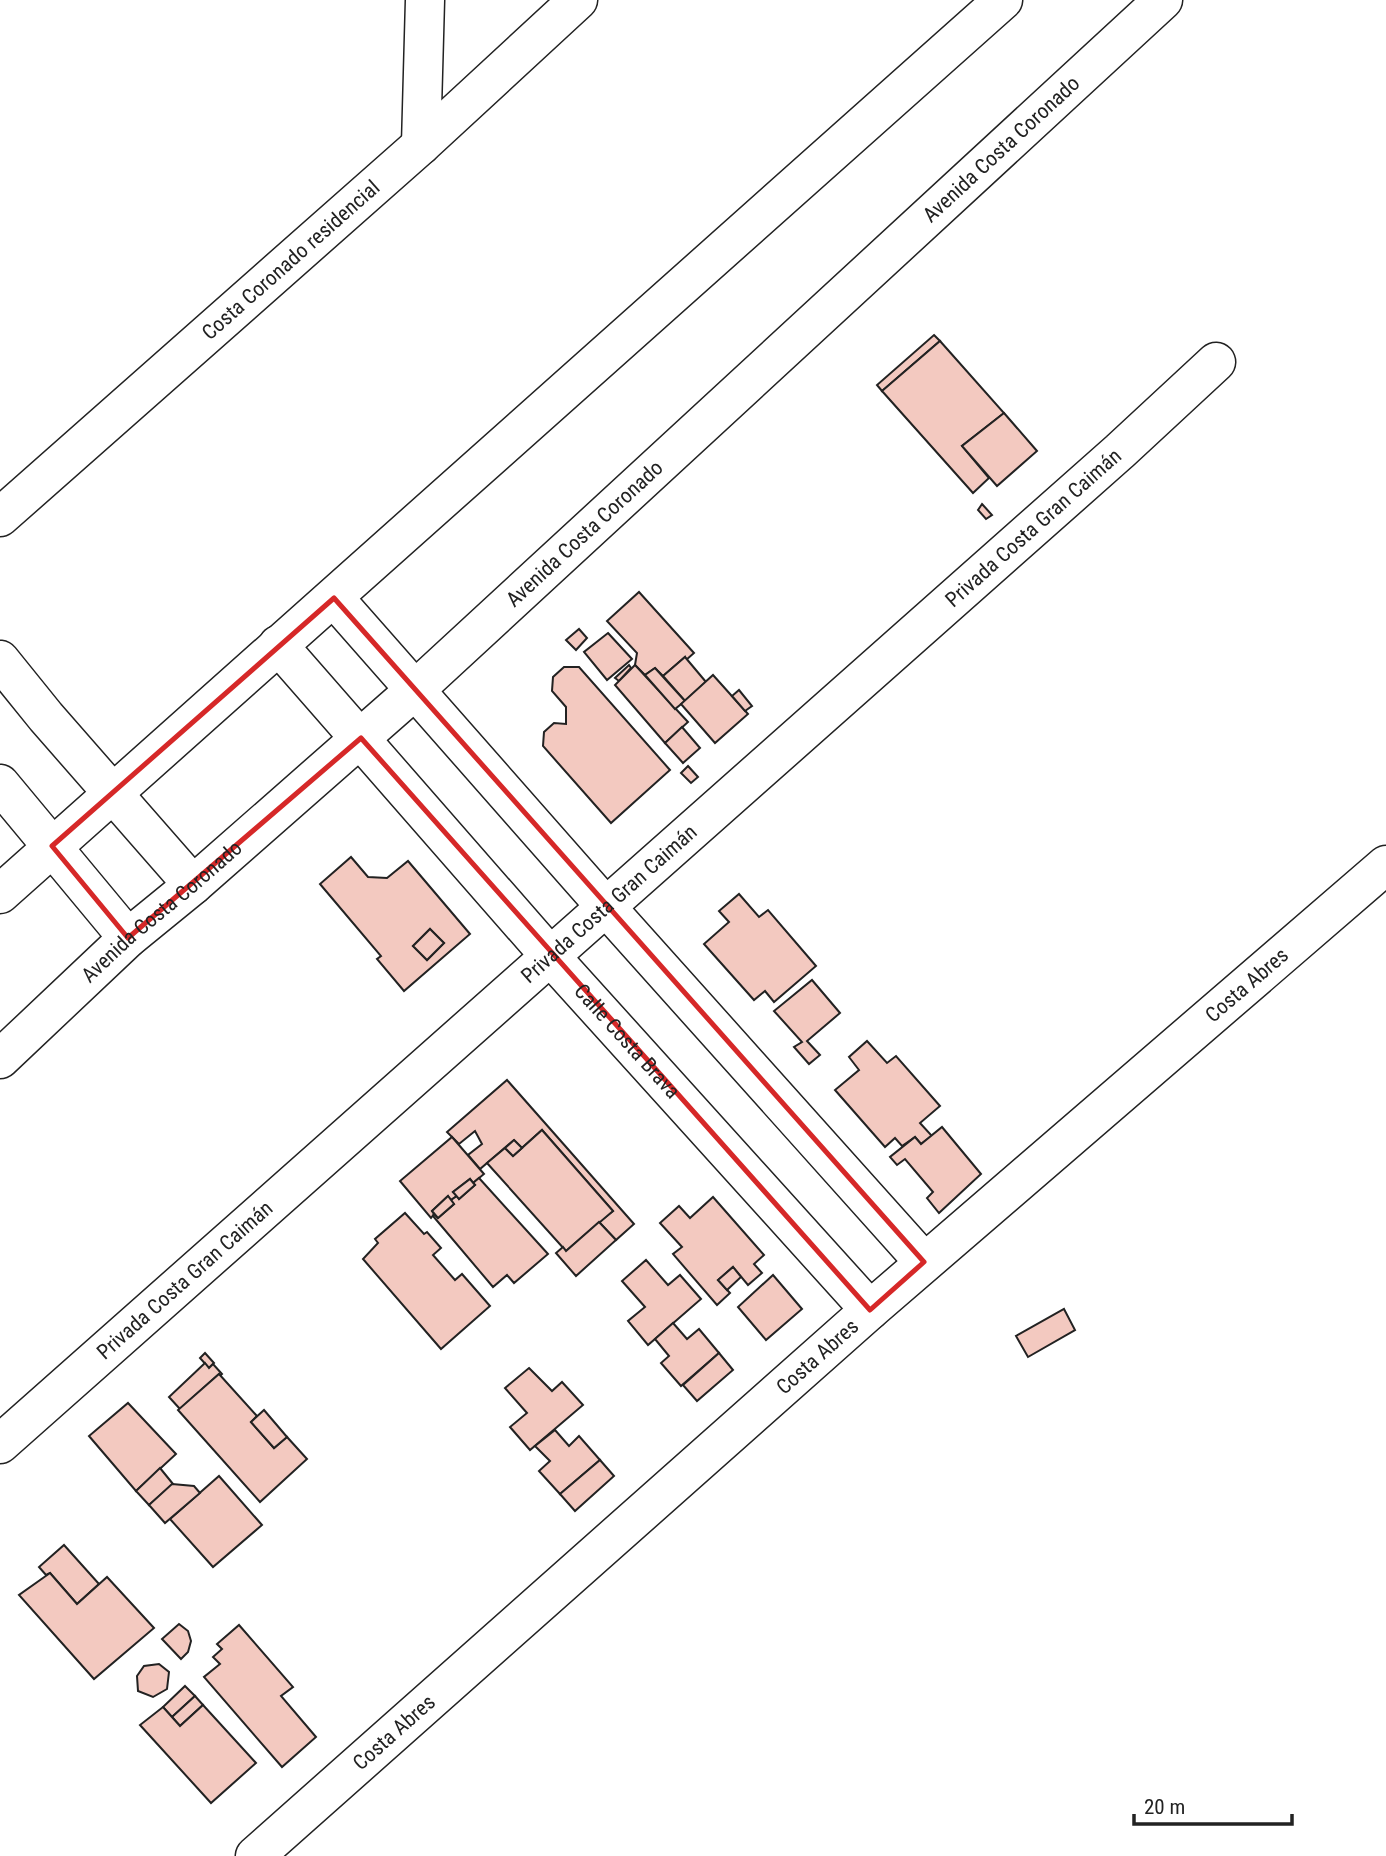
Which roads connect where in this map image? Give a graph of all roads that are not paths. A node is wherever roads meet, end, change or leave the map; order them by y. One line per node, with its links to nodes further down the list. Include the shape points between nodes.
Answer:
1 (425, 0): 5 (street)
2 (578, 0): 5 (street, Costa Coronado residencial)
3 (1003, 0): 8 (street)
4 (1163, 0): 11 (street, Avenida Costa Coronado)
5 (421, 145): 7 (street, Costa Coronado residencial)
6 (1216, 362): 19 (street, Privada Costa Gran Caimán)
7 (0, 517)
8 (334, 598): 9 (street); 11 (street)
9 (278, 645): 12 (street, Calle Costa Brava); 14 (street)
10 (0, 660): 14 (street)
11 (415, 690): 12 (street, Avenida Costa Coronado); 19 (street)
12 (361, 738): 17 (street, Avenida Costa Coronado); 21 (street, Calle Costa Brava)
13 (0, 784): 15 (street)
14 (114, 792): 15 (street); 17 (street)
15 (52, 846): 18 (street); 20 (street)
16 (1386, 864): 23 (street, Costa Abres)
17 (193, 885): 20 (street, Avenida Costa Coronado)
18 (0, 894)
19 (606, 907): 21 (street, Privada Costa Gran Caimán); 23 (street)
20 (128, 938): 22 (street, Avenida Costa Coronado)
21 (550, 956): 24 (street, Calle Costa Brava); 25 (street, Privada Costa Gran Caimán)
22 (0, 1059)
23 (924, 1262): 24 (street, Costa Abres)
24 (870, 1310): 26 (street, Costa Abres)
25 (0, 1444)
26 (255, 1856)

